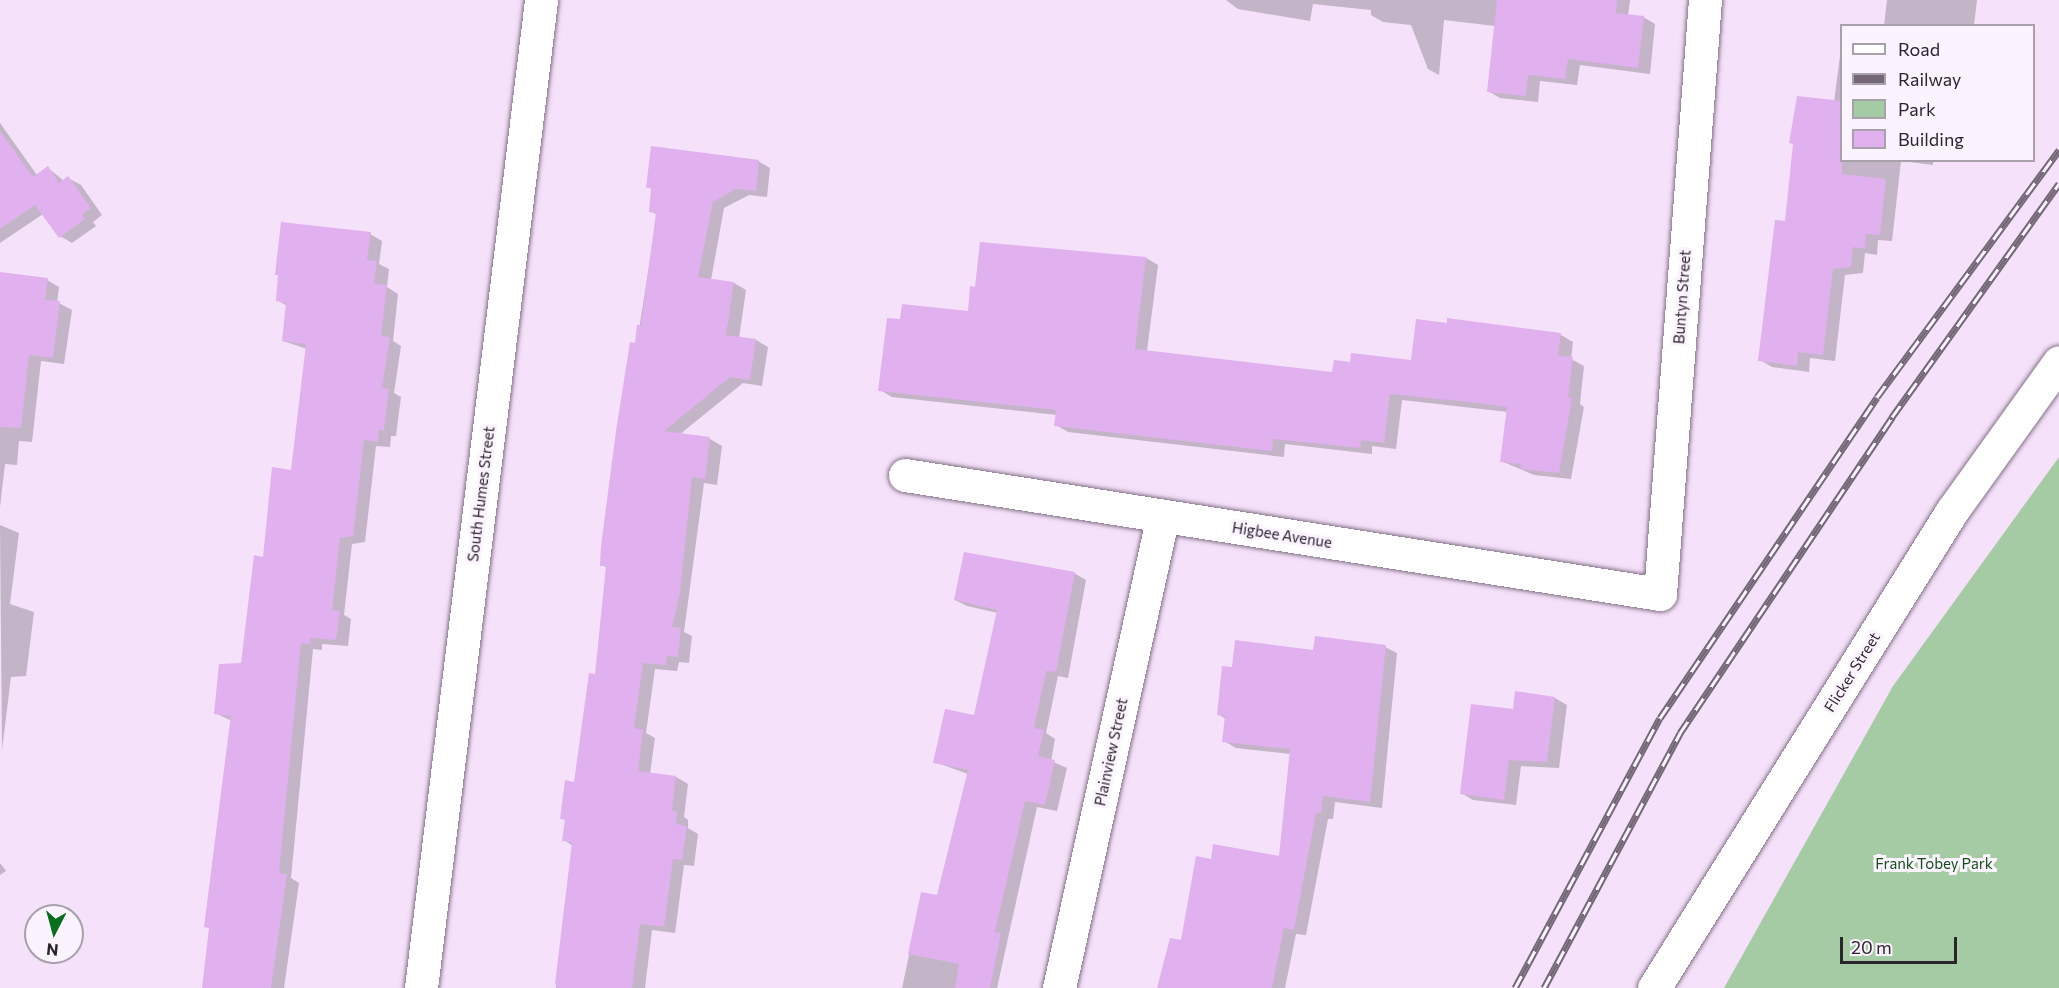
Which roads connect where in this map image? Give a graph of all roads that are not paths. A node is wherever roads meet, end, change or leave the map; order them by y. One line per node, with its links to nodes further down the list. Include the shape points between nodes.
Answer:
1 (541, 0): 7 (street, South Humes Street)
2 (1704, 0): 6 (street, Buntyn Street)
3 (2059, 362): 9 (street, Flicker Street, via 1952,511)
4 (905, 475): 5 (street, Higbee Avenue)
5 (1163, 516): 6 (street, Higbee Avenue); 8 (street, Plainview Street)
6 (1659, 594)
7 (421, 988)
8 (1059, 988)
9 (1654, 988)

